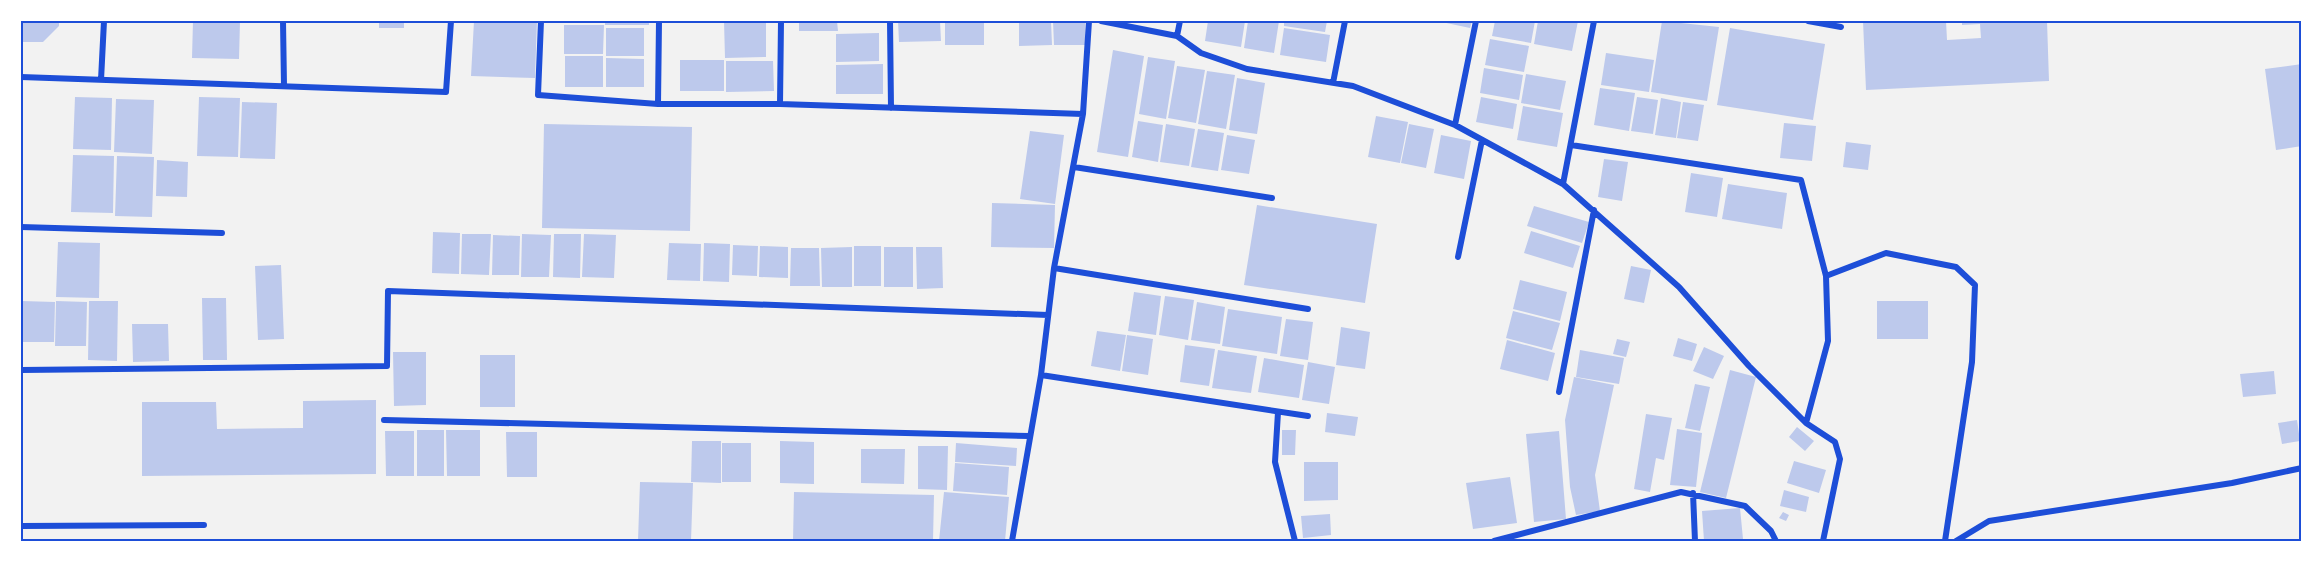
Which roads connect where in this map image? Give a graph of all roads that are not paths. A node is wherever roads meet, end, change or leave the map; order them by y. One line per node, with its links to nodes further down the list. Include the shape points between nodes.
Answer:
1 (104, 21): 18 (street)
2 (283, 21): 20 (street)
3 (450, 21): 20 (street, via 446,92)
4 (541, 21): 21 (street, via 538,95)
5 (659, 21): 21 (street)
6 (781, 21): 22 (street)
7 (890, 21): 23 (street)
8 (1089, 21): 24 (street)
9 (1101, 21): 16 (street)
10 (1180, 21): 16 (street)
11 (1345, 21): 19 (street)
12 (1476, 21): 25 (street)
13 (1594, 21): 27 (street)
14 (1808, 21): 15 (street)
15 (1841, 27)
16 (1177, 36): 19 (street, via 1201,53 1248,69)
17 (21, 77): 18 (street)
18 (101, 80): 20 (street)
19 (1333, 83): 25 (street, via 1353,86)
20 (284, 86)
21 (658, 104): 22 (street)
22 (780, 104): 23 (street)
23 (891, 108): 24 (street)
24 (1083, 114): 28 (street)
25 (1455, 125): 26 (street)
26 (1482, 140): 29 (street); 34 (street)
27 (1571, 145): 29 (street); 36 (street, via 1801,180)
28 (1074, 167): 30 (street); 35 (street)
29 (1563, 184): 31 (street)
30 (1272, 198)
31 (1594, 210): 41 (street); 45 (street, via 1679,288)
32 (21, 227): 33 (street)
33 (222, 233)
34 (1458, 257)
35 (1054, 268): 37 (street); 38 (street)
36 (1826, 276): 45 (street, via 1828,341); 57 (street, via 1886,253 1956,267 1976,285 1972,362)
37 (1308, 309)
38 (1048, 315): 39 (street, via 388,291 387,366); 40 (street)
39 (21, 370)
40 (1041, 375): 42 (street); 46 (street)
41 (1559, 392)
42 (1278, 412): 43 (street); 52 (street, via 1275,462)
43 (1308, 416)
44 (384, 420): 46 (street)
45 (1806, 423): 56 (street, via 1835,442 1840,459)
46 (1029, 436): 51 (street)
47 (2302, 468): 58 (street, via 2232,483 1989,521)
48 (1693, 493): 53 (street, via 1669,494); 54 (street); 55 (street, via 1745,506)
49 (204, 525): 50 (street)
50 (21, 526)
51 (1012, 541)
52 (1295, 541)
53 (1494, 541)
54 (1695, 541)
55 (1776, 541)
56 (1823, 541)
57 (1945, 541)
58 (1956, 541)

